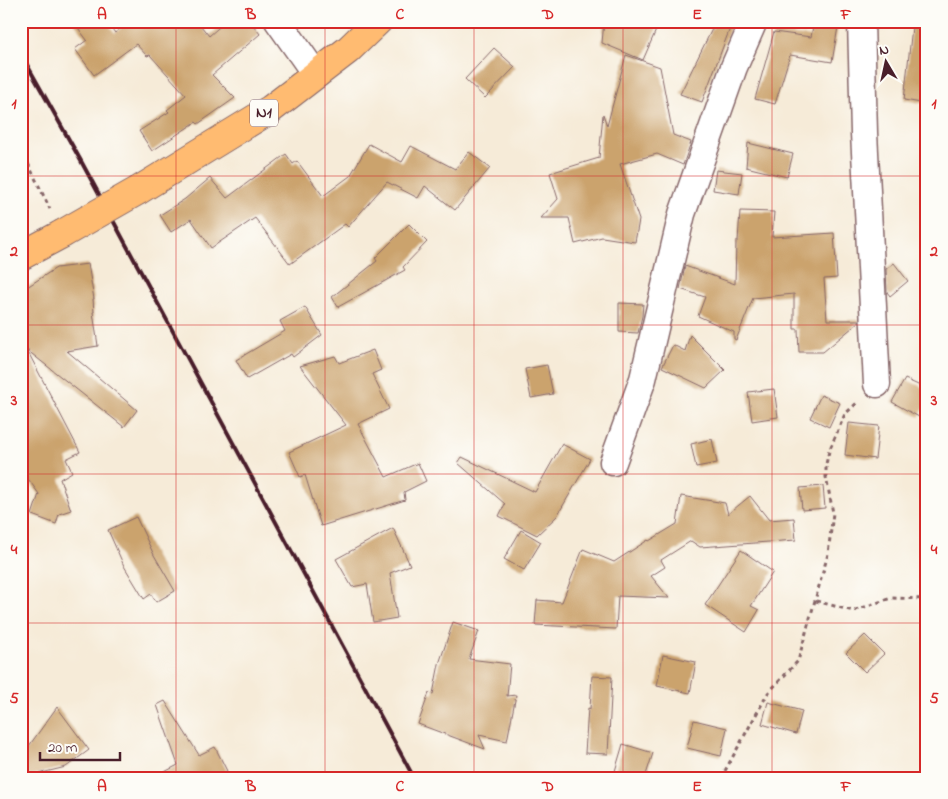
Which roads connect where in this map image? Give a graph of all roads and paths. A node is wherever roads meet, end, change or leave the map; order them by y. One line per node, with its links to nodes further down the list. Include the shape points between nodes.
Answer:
1 (278, 21): 5 (street)
2 (378, 21): 5 (highway, N1)
3 (754, 21): 10 (street, via 734,67 682,214 643,379)
4 (861, 21): 9 (street)
5 (316, 75): 7 (highway, N1, bridge, via 271,109)
6 (21, 149): 7 (path)
7 (62, 234): 8 (highway, N1)
8 (21, 256)
9 (877, 384): 12 (path, via 845,414 829,450 826,477 833,513 828,554)
10 (613, 462)
11 (927, 599): 12 (path, via 891,598 853,611)
12 (816, 601): 13 (path, via 798,661 768,693)
13 (721, 778)

